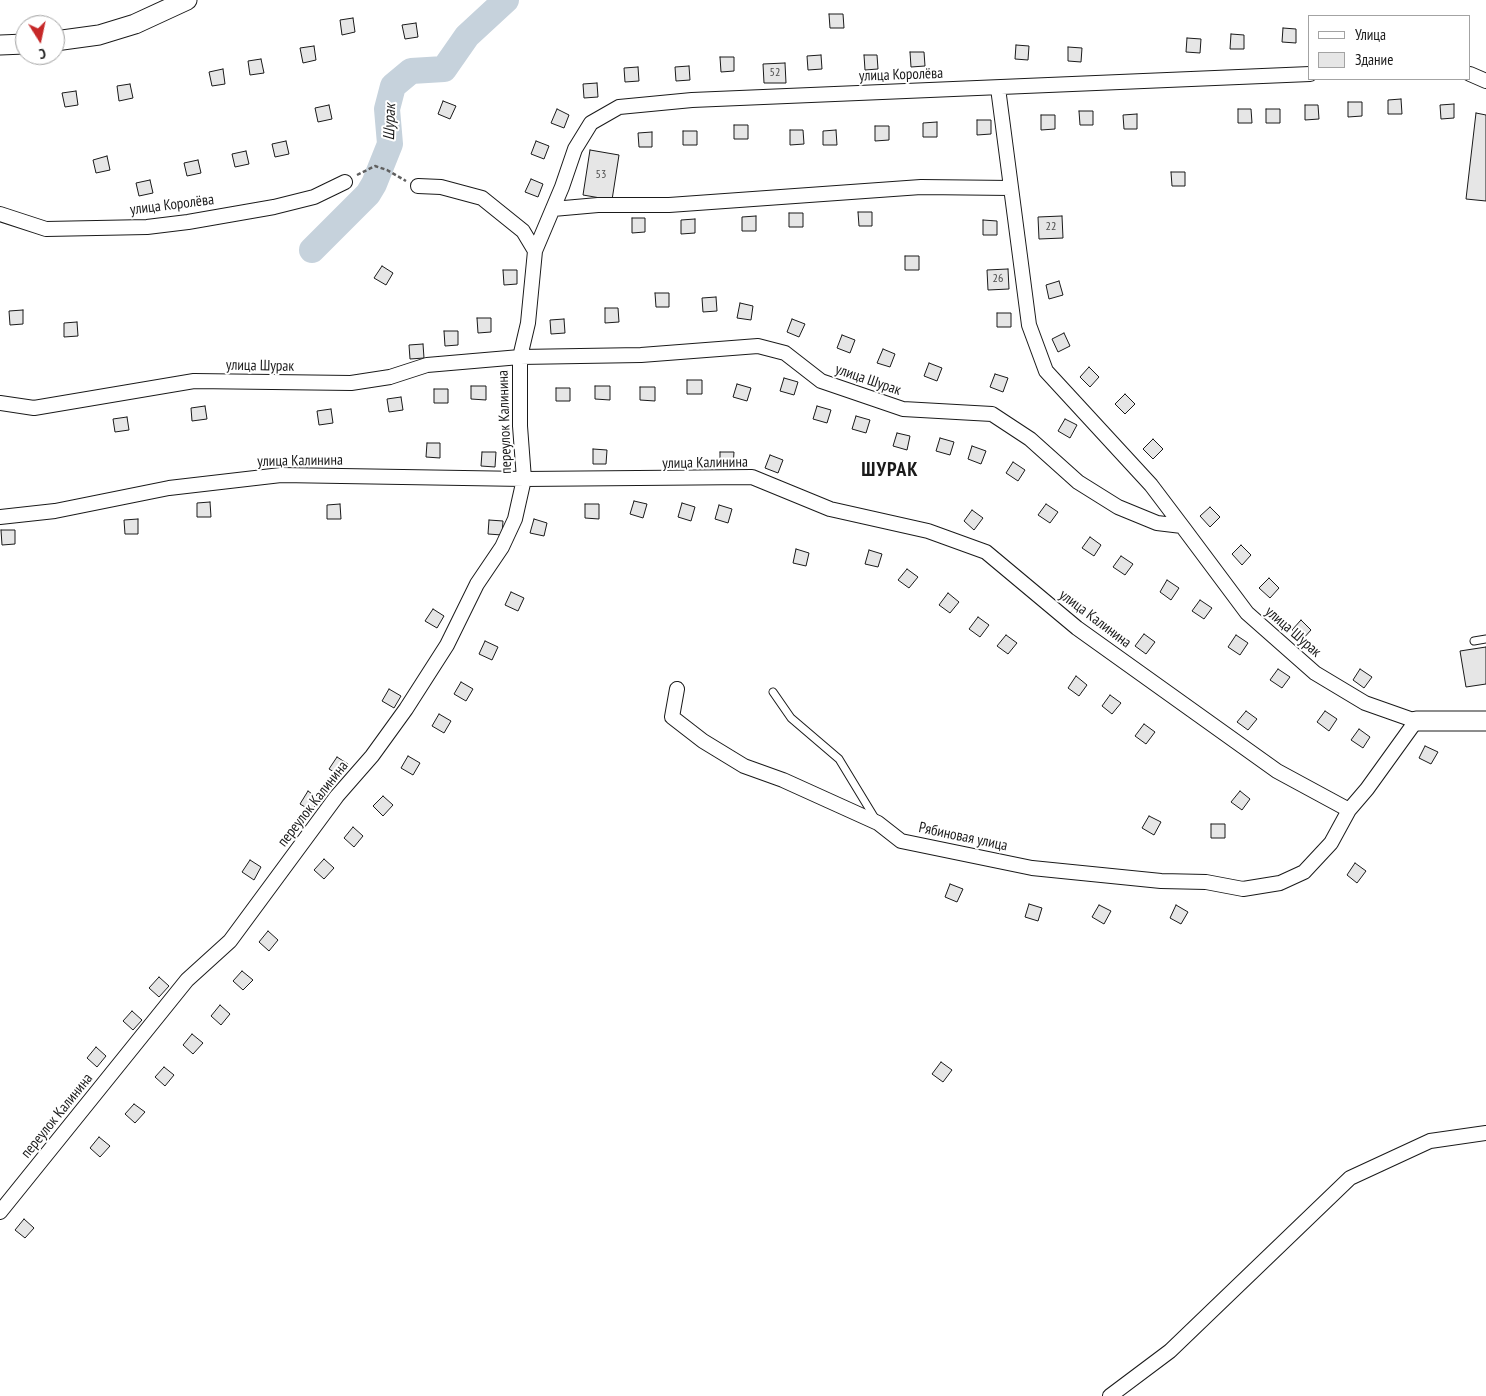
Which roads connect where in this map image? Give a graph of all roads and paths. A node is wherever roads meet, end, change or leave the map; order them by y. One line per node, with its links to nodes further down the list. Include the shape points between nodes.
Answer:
1 (187, 0): 2 (street, via 135,24 100,35)
2 (65, 40)
3 (15, 44): 4 (street)
4 (0, 45)
5 (1308, 74): 8 (street, улица Королёва)
6 (1471, 74): 7 (street)
7 (1486, 81)
8 (998, 88): 11 (street, улица Шурак); 12 (street, улица Королёва, via 692,100 619,107 591,123 575,149)
9 (345, 182): 10 (path, via 375,166); 13 (street, улица Королёва, via 314,197 274,207 147,226 46,229)
10 (418, 186): 14 (street, via 440,187 482,198 523,231)
11 (1011, 188): 12 (street, via 921,186 669,205); 19 (street, улица Шурак, via 1029,325 1046,371 1151,485)
12 (553, 208): 14 (street, улица Королёва)
13 (0, 214)
14 (535, 251): 15 (street, via 528,323)
15 (520, 357): 16 (street, улица Шурак, via 427,365 390,377 351,383 194,382 34,408); 17 (street, переулок Калинина); 19 (street, улица Шурак, via 641,355 758,346 785,353 820,381 903,409 992,414 1030,439 1078,482 1118,507 1157,524)
16 (0, 403)
17 (524, 479): 18 (street, улица Калинина, via 281,475 169,488 55,511); 26 (street, улица Калинина, via 752,477 830,509 928,531 986,552 1077,628 1277,771); 29 (street, переулок Калинина, via 515,519 502,547 477,584 448,645 406,709 230,940 186,980)
18 (0, 517)
19 (1182, 526): 24 (street, улица Шурак, via 1247,613 1315,673 1365,703)
20 (1486, 639): 21 (lane)
21 (1474, 641)
22 (677, 689): 27 (street, Рябиновая улица, via 672,717 703,741 744,766)
23 (773, 692): 27 (lane, via 791,718 839,759)
24 (1416, 721): 25 (street); 26 (street)
25 (1486, 721)
26 (1349, 810): 27 (street, Рябиновая улица, via 1331,843 1304,872 1280,883 1243,889 1206,882 1161,881 1032,868 901,841)
27 (878, 823)
28 (1486, 1133): 30 (street, via 1430,1141 1350,1178 1170,1351)
29 (0, 1212)
30 (1110, 1396)

